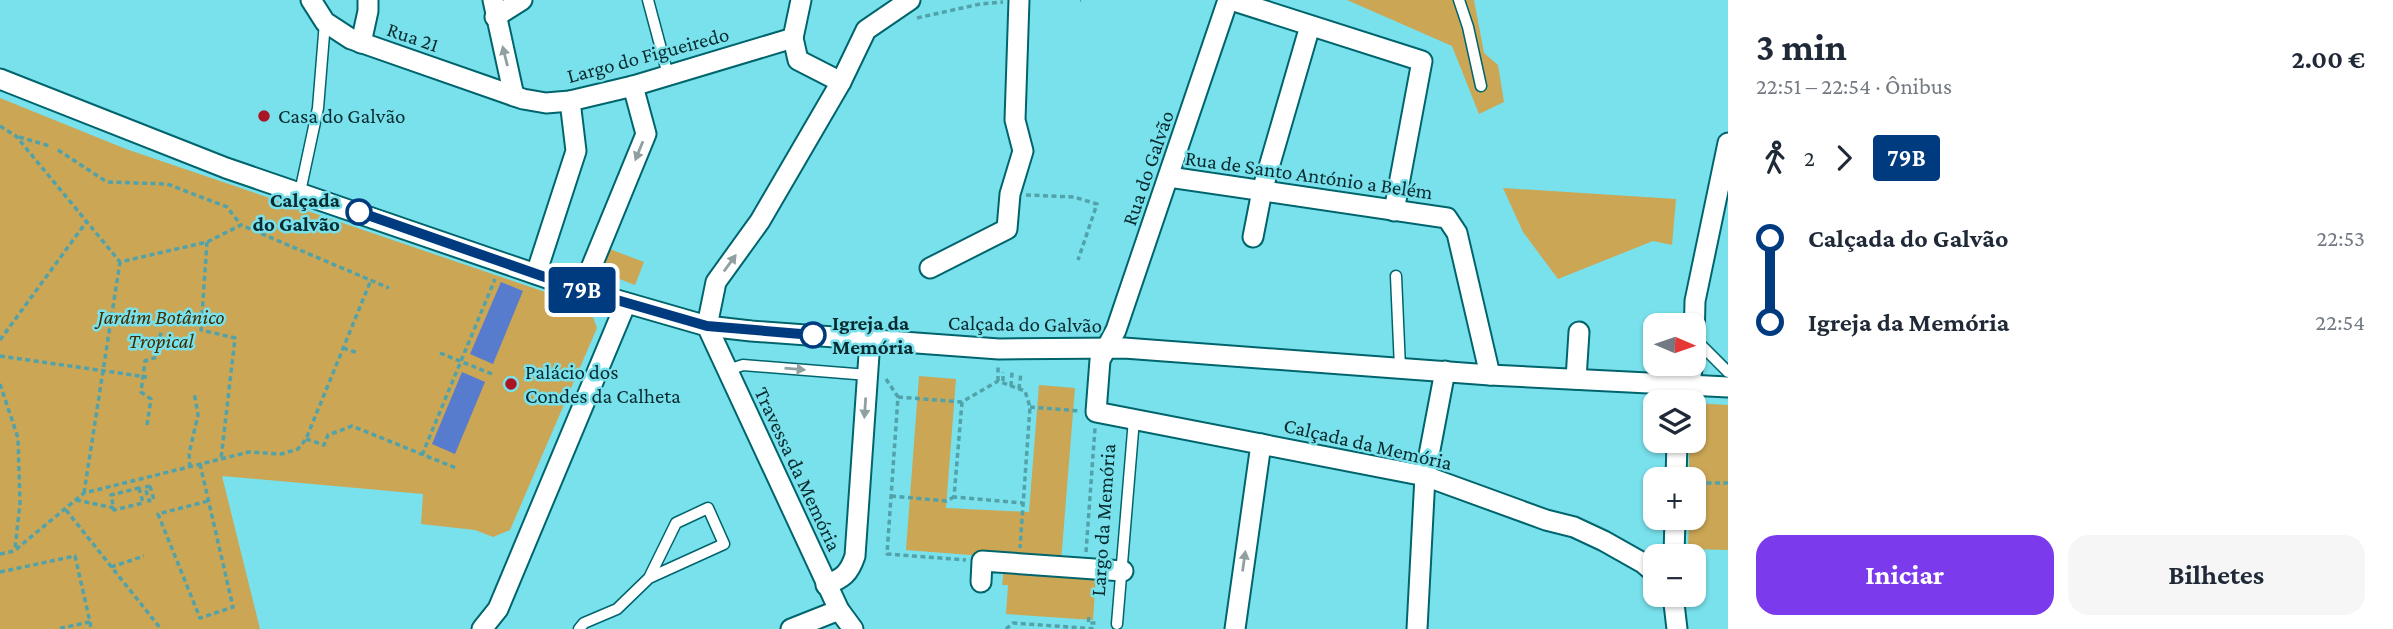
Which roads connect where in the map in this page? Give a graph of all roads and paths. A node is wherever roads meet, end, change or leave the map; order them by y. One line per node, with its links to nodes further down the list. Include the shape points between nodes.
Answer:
1 (311, 0): 13 (street, Rua 21)
2 (368, 0): 16 (street)
3 (522, 0): 10 (street)
4 (648, 0): 17 (lane)
5 (800, 0): 15 (street)
6 (876, 0): 12 (street)
7 (1019, 0): 11 (path); 33 (street, via 1015,120 1023,151)
8 (1230, 0): 14 (street); 30 (street, Rua do Galvão)
9 (1460, 0): 21 (lane)
10 (494, 8): 22 (street, one-way to 10)
11 (912, 9): 12 (street)
12 (877, 21): 19 (street, via 866,30)
13 (325, 22): 16 (street, Rua 21); 32 (lane, via 318,108)
14 (1310, 26): 31 (street); 34 (street, via 1422,61)
15 (793, 38): 17 (street, Largo do Figueiredo); 19 (street, via 798,60)
16 (361, 43): 22 (street, Rua 21)
17 (668, 75): 20 (street, Largo do Figueiredo)
18 (0, 79): 32 (street, Calçada do Galvão, via 226,168)
19 (841, 82): 50 (street, one-way to 19, via 716,282 760,221)
20 (633, 86): 23 (street, Largo do Figueiredo); 47 (street, one-way to 47, via 646,134)
21 (1481, 86)
22 (514, 96): 23 (street, Largo do Figueiredo, via 546,103)
23 (570, 101): 42 (street, via 576,151)
24 (3, 127): 25 (path); 26 (path)
25 (0, 134)
26 (16, 136): 28 (path); 35 (path)
27 (1728, 143): 49 (street)
28 (50, 146)
29 (58, 149): 36 (path, via 107,182 167,184 227,207)
30 (1169, 177): 31 (street, Rua de Santo António a Belém); 56 (street, Rua do Galvão, via 1116,330)
31 (1262, 191): 34 (street, Rua de Santo António a Belém); 37 (street)
32 (300, 192): 42 (street, Calçada do Galvão)
33 (1010, 194): 39 (path, via 1074,197 1097,204); 41 (street, via 1007,229)
34 (1394, 211): 71 (street, Rua de Santo António a Belém, via 1447,218 1457,233)
35 (87, 221): 40 (path); 53 (path)
36 (241, 225): 38 (path); 45 (path)
37 (1253, 237)
38 (207, 242): 40 (path); 93 (path, via 201,330 235,338)
39 (1078, 260)
40 (120, 262): 64 (path)
41 (926, 270)
42 (536, 274): 47 (street, Calçada do Galvão)
43 (497, 276): 61 (path)
44 (1396, 276): 62 (lane)
45 (371, 280): 46 (path); 55 (path)
46 (389, 288)
47 (582, 290): 48 (street, Calçada do Galvão)
48 (626, 303): 50 (street, Calçada do Galvão); 133 (street, via 498,609)
49 (1695, 313)
50 (707, 326): 54 (street, Calçada do Galvão); 63 (street, Travessa da Memória)
51 (161, 331): 73 (path, via 157,357 145,361)
52 (1579, 332): 74 (street)
53 (0, 340)
54 (870, 340): 56 (street, Calçada do Galvão, via 999,349); 72 (street)
55 (343, 348): 58 (path); 90 (path)
56 (1105, 348): 62 (street, Calçada do Galvão); 87 (street, Rua do Galvão)
57 (1706, 350): 68 (lane)
58 (358, 353)
59 (440, 353): 61 (path)
60 (0, 356): 64 (path)
61 (461, 361): 70 (path); 92 (path)
62 (1399, 368): 65 (street, Calçada do Galvão)
63 (728, 370): 72 (lane, one-way to 72, via 743,365); 122 (street, Travessa da Memória)
64 (103, 371): 73 (path); 100 (path)
65 (1445, 371): 71 (street, Calçada do Galvão); 97 (street)
66 (1003, 372): 75 (path)
67 (1012, 372): 77 (path)
68 (1728, 372)
69 (1021, 373): 79 (path)
70 (492, 374)
71 (1490, 374): 74 (street, Calçada do Galvão)
72 (868, 375): 83 (path, via 885,377); 122 (street, one-way to 122, via 855,556 850,572)
73 (145, 377): 89 (path, via 141,392 151,399)
74 (1576, 379): 80 (street, Calçada do Galvão)
75 (1003, 381): 77 (path); 84 (path)
76 (0, 384): 110 (path, via 18,439 20,503)
77 (1011, 386): 79 (path)
78 (1728, 387): 81 (street, Calçada do Galvão)
79 (1019, 389): 85 (path, via 1025,391)
80 (1655, 390)
81 (1706, 390)
82 (194, 392): 95 (path, via 198,415)
83 (898, 397): 84 (path); 103 (path)
84 (962, 402): 104 (path)
85 (1030, 407): 86 (path); 107 (path)
86 (1073, 410)
87 (1096, 412): 88 (street, Calçada da Memória); 117 (path)
88 (1133, 419): 91 (street, Calçada da Memória); 118 (lane, Largo da Memória)
89 (147, 425)
90 (306, 439): 92 (path, via 324,445 328,435 352,426); 93 (path, via 298,449 281,454 249,452)
91 (1261, 444): 97 (street, Calçada da Memória); 138 (street, one-way to 91)
92 (422, 455): 96 (path)
93 (221, 459): 94 (path)
94 (200, 464): 95 (path); 106 (path)
95 (190, 467): 100 (path)
96 (456, 468)
97 (1425, 476): 115 (street, Calçada da Memória, via 1574,527); 139 (street)
98 (1706, 482): 99 (path)
99 (1728, 483)
100 (84, 493): 105 (path)
101 (151, 493): 102 (path)
102 (141, 495): 108 (path, via 143,503); 108 (path, via 139,488 111,495)
103 (891, 496): 104 (path, via 946,501); 113 (path, via 887,554)
104 (954, 497): 107 (path)
105 (76, 500): 108 (path); 109 (path)
106 (208, 501): 106 (path, via 233,607 200,618 158,514)
107 (1023, 503): 114 (path)
108 (114, 508)
109 (66, 510): 110 (path); 116 (path)
110 (14, 551): 111 (path)
111 (0, 554)
112 (144, 556): 116 (path)
113 (982, 561): 114 (street); 121 (street)
114 (1019, 564): 117 (street)
115 (1643, 565)
116 (111, 567): 132 (path)
117 (1084, 569): 118 (street)
118 (1123, 571): 128 (lane, Largo da Memória)
119 (0, 572): 126 (path, via 75,556)
120 (649, 578): 120 (lane, via 676,523 708,508 724,544); 134 (lane, via 617,609)
121 (981, 583)
122 (827, 584): 124 (street, Travessa da Memória)
123 (1674, 607): 140 (street)
124 (839, 610): 135 (street); 136 (street, Travessa da Memória)
125 (1089, 617): 127 (path, via 1088,623)
126 (90, 622): 130 (path); 131 (path)
127 (1099, 623)
128 (1117, 624)
129 (1007, 628): 137 (path, via 1013,623)
130 (57, 629)
131 (91, 629)
132 (161, 629)
133 (482, 629)
134 (579, 629)
135 (791, 629)
136 (853, 629)
137 (1097, 629)
138 (1235, 629)
139 (1417, 629)
140 (1677, 629)

